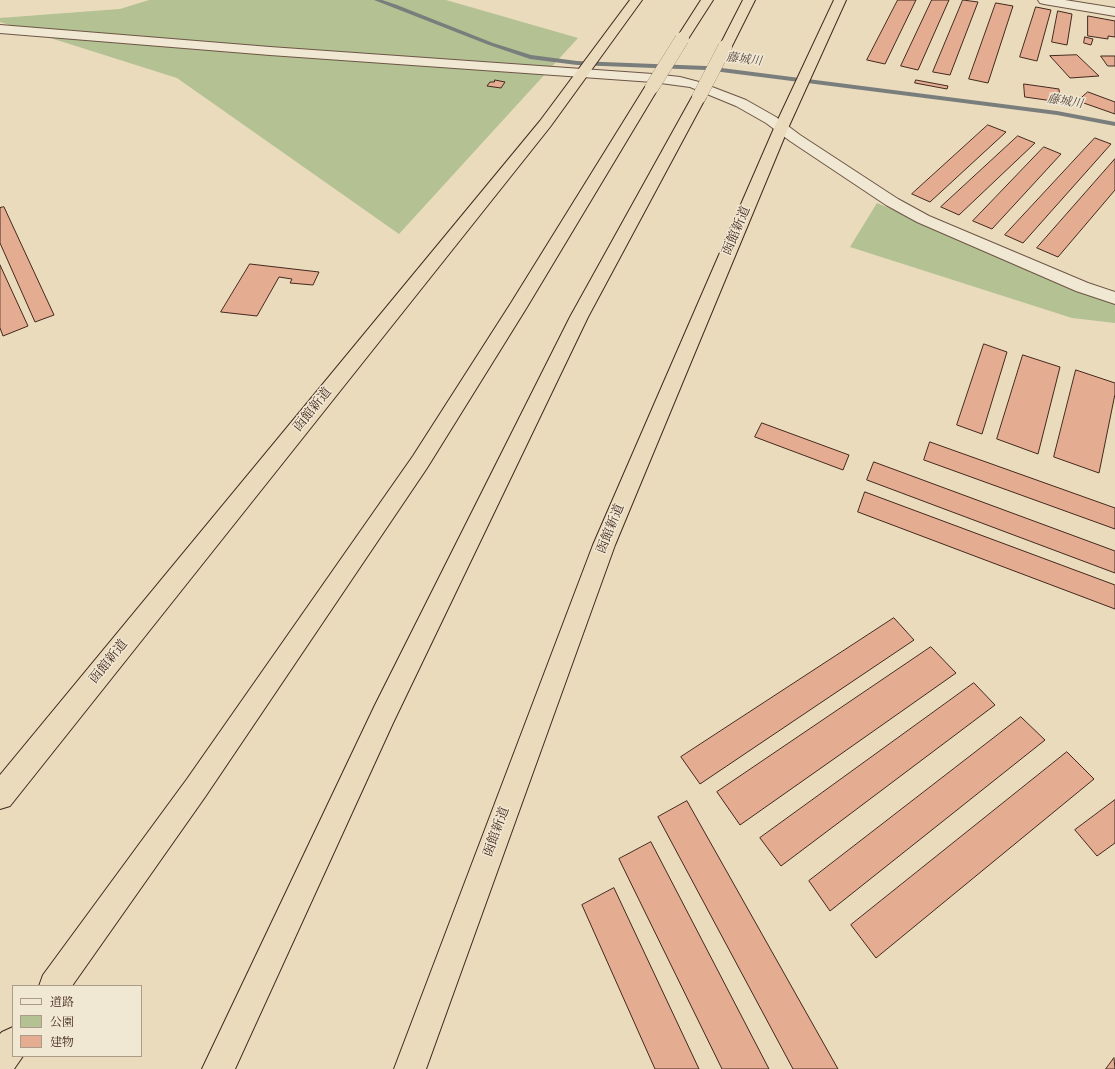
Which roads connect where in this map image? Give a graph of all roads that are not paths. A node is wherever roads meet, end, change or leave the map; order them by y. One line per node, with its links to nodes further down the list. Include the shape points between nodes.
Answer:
1 (636, 0): 8 (highway, 函館新道)
2 (706, 0): 12 (highway, bridge, via 514,314 420,462 201,782)
3 (749, 0): 15 (highway, bridge, via 579,318 384,714)
4 (840, 0): 9 (highway, 函館新道)
5 (1044, 0): 6 (street)
6 (1115, 12)
7 (0, 28): 8 (street, via 254,50)
8 (583, 70): 9 (street, via 680,82 721,93); 11 (highway, 函館新道, via 545,124)
9 (782, 126): 10 (street, via 814,151 923,219 1082,287); 16 (highway, 函館新道, via 604,545)
10 (1115, 298)
11 (0, 796)
12 (55, 985)
13 (12, 1044): 14 (highway)
14 (0, 1061)
15 (218, 1069)
16 (410, 1069)

